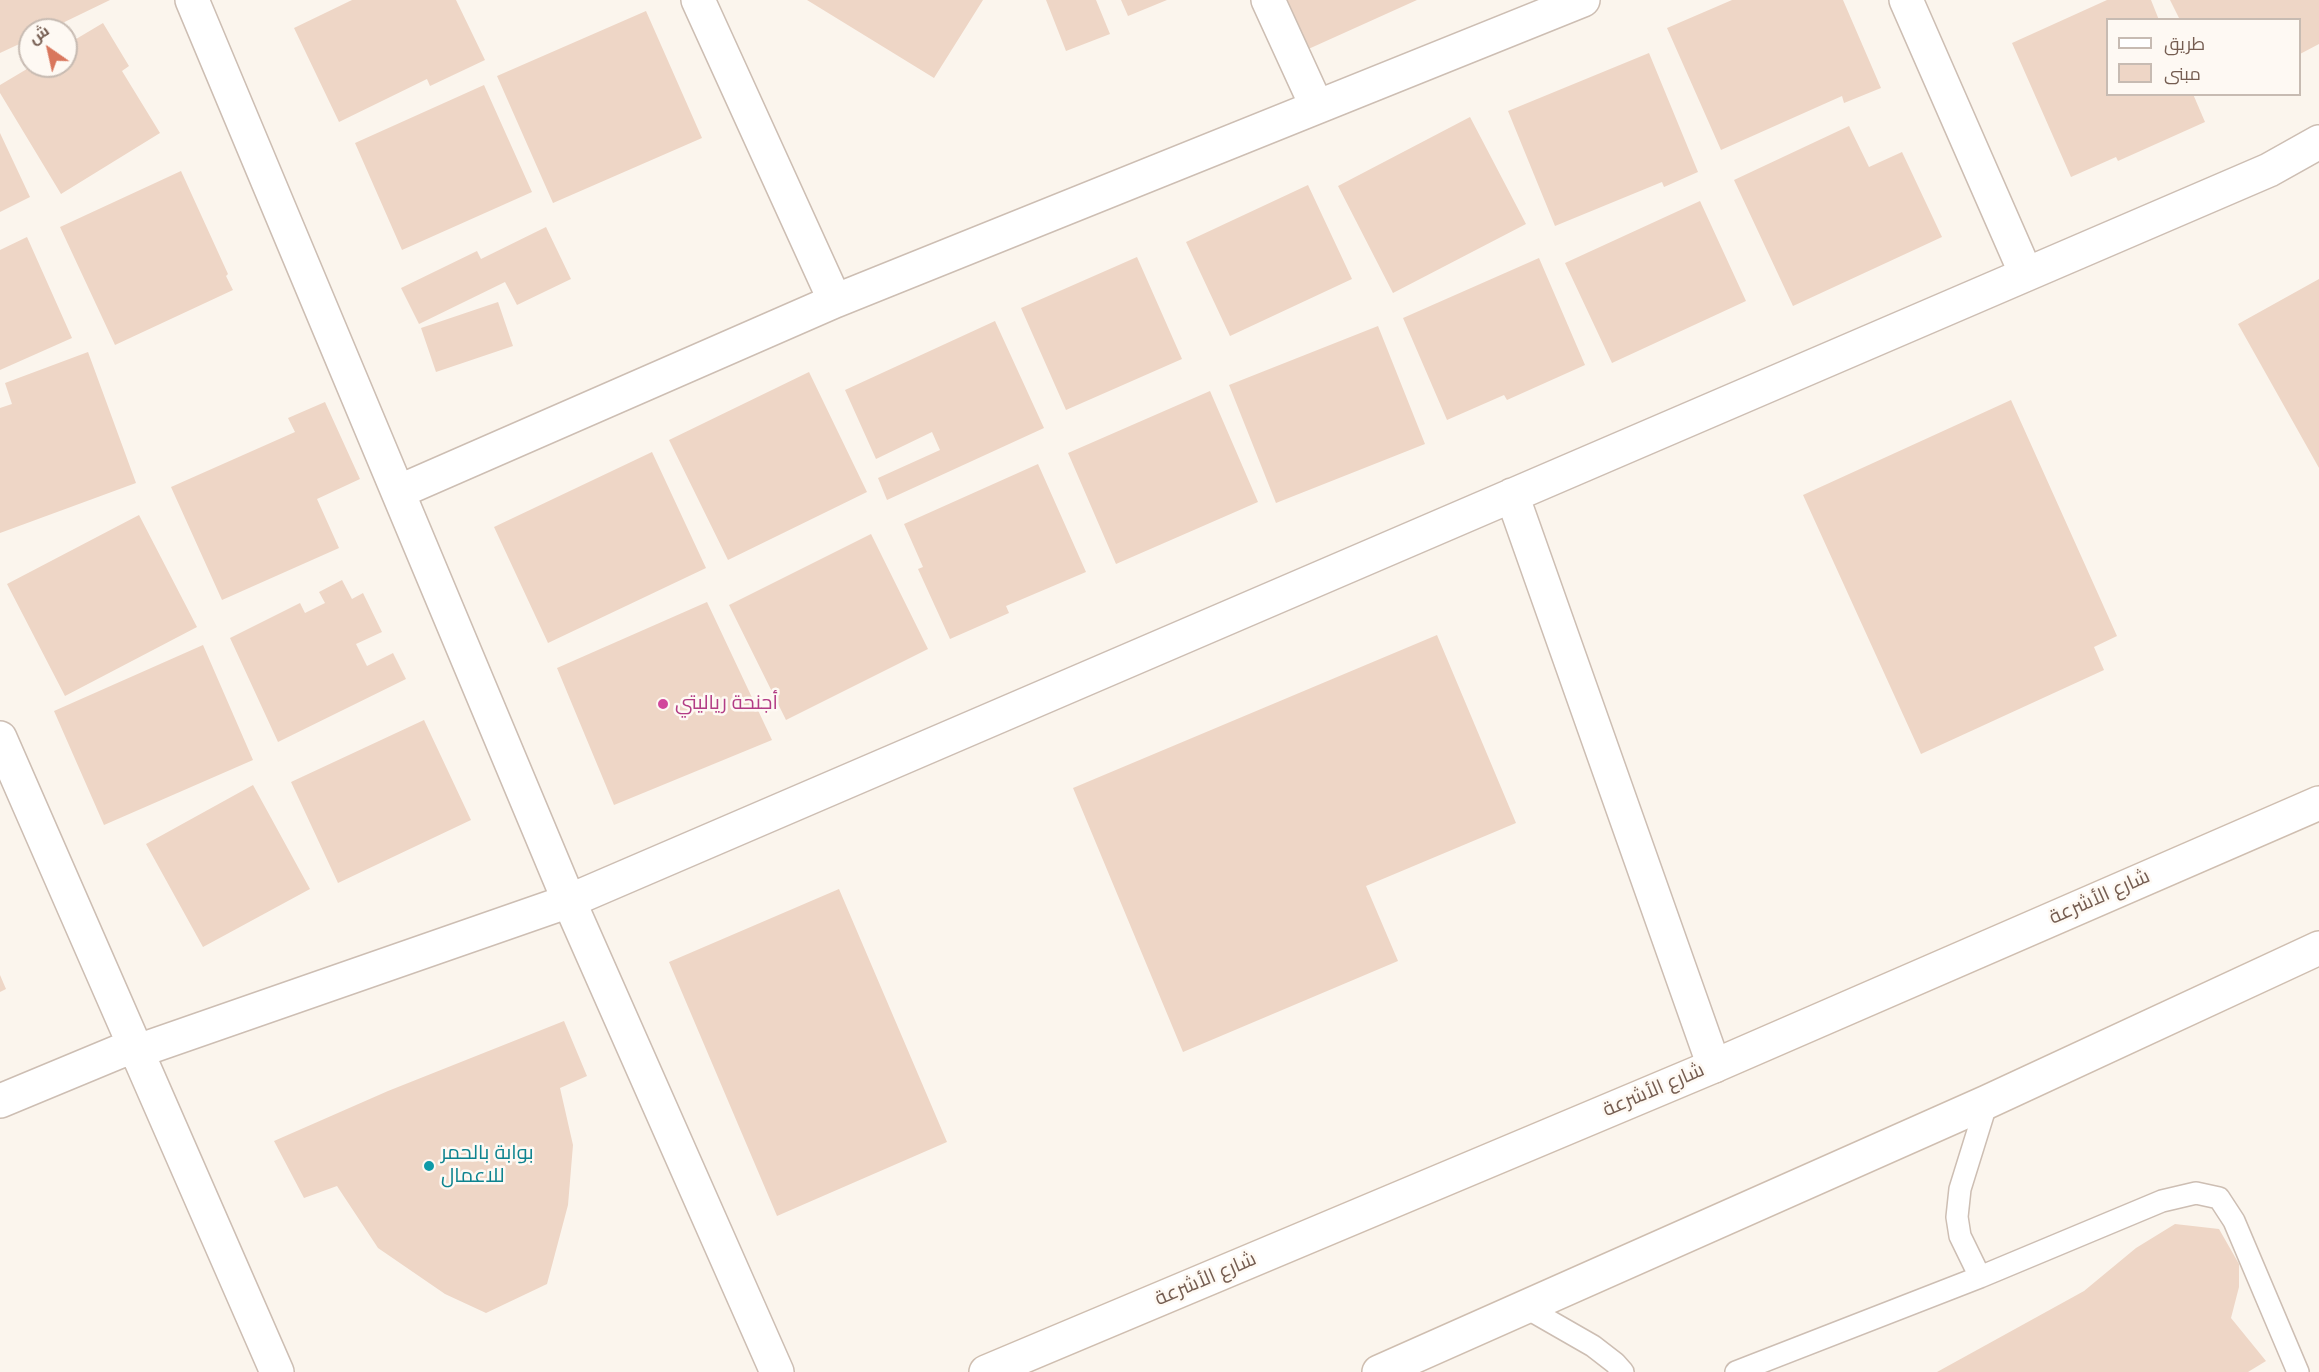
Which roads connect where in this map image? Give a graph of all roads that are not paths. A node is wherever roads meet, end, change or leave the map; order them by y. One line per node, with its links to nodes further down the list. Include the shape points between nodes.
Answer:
1 (192, 0): 11 (street)
2 (698, 0): 10 (street)
3 (1268, 0): 7 (street)
4 (1583, 0): 6 (street)
5 (1906, 0): 9 (street)
6 (1549, 6): 7 (street)
7 (1317, 107): 10 (street)
8 (2319, 142): 9 (street, via 2269,170)
9 (2026, 274): 12 (street)
10 (835, 302): 11 (street)
11 (398, 492): 15 (street)
12 (1512, 495): 15 (street); 18 (street)
13 (0, 738): 17 (street)
14 (2319, 803): 18 (street, شارع الأشرعة)
15 (569, 901): 17 (street); 24 (street)
16 (2319, 948): 20 (street)
17 (137, 1048): 19 (street); 23 (street)
18 (1714, 1066): 25 (street, شارع الأشرعة)
19 (0, 1101)
20 (1987, 1102): 21 (lane, via 1960,1189 1957,1216 1960,1236); 22 (street)
21 (1980, 1277): 28 (lane); 29 (lane, via 2162,1200 2196,1193 2219,1198 2234,1221)
22 (1525, 1307): 26 (street); 27 (lane, via 1593,1346)
23 (277, 1372)
24 (777, 1372)
25 (986, 1372)
26 (1379, 1372)
27 (1623, 1372)
28 (1736, 1372)
29 (2298, 1372)

